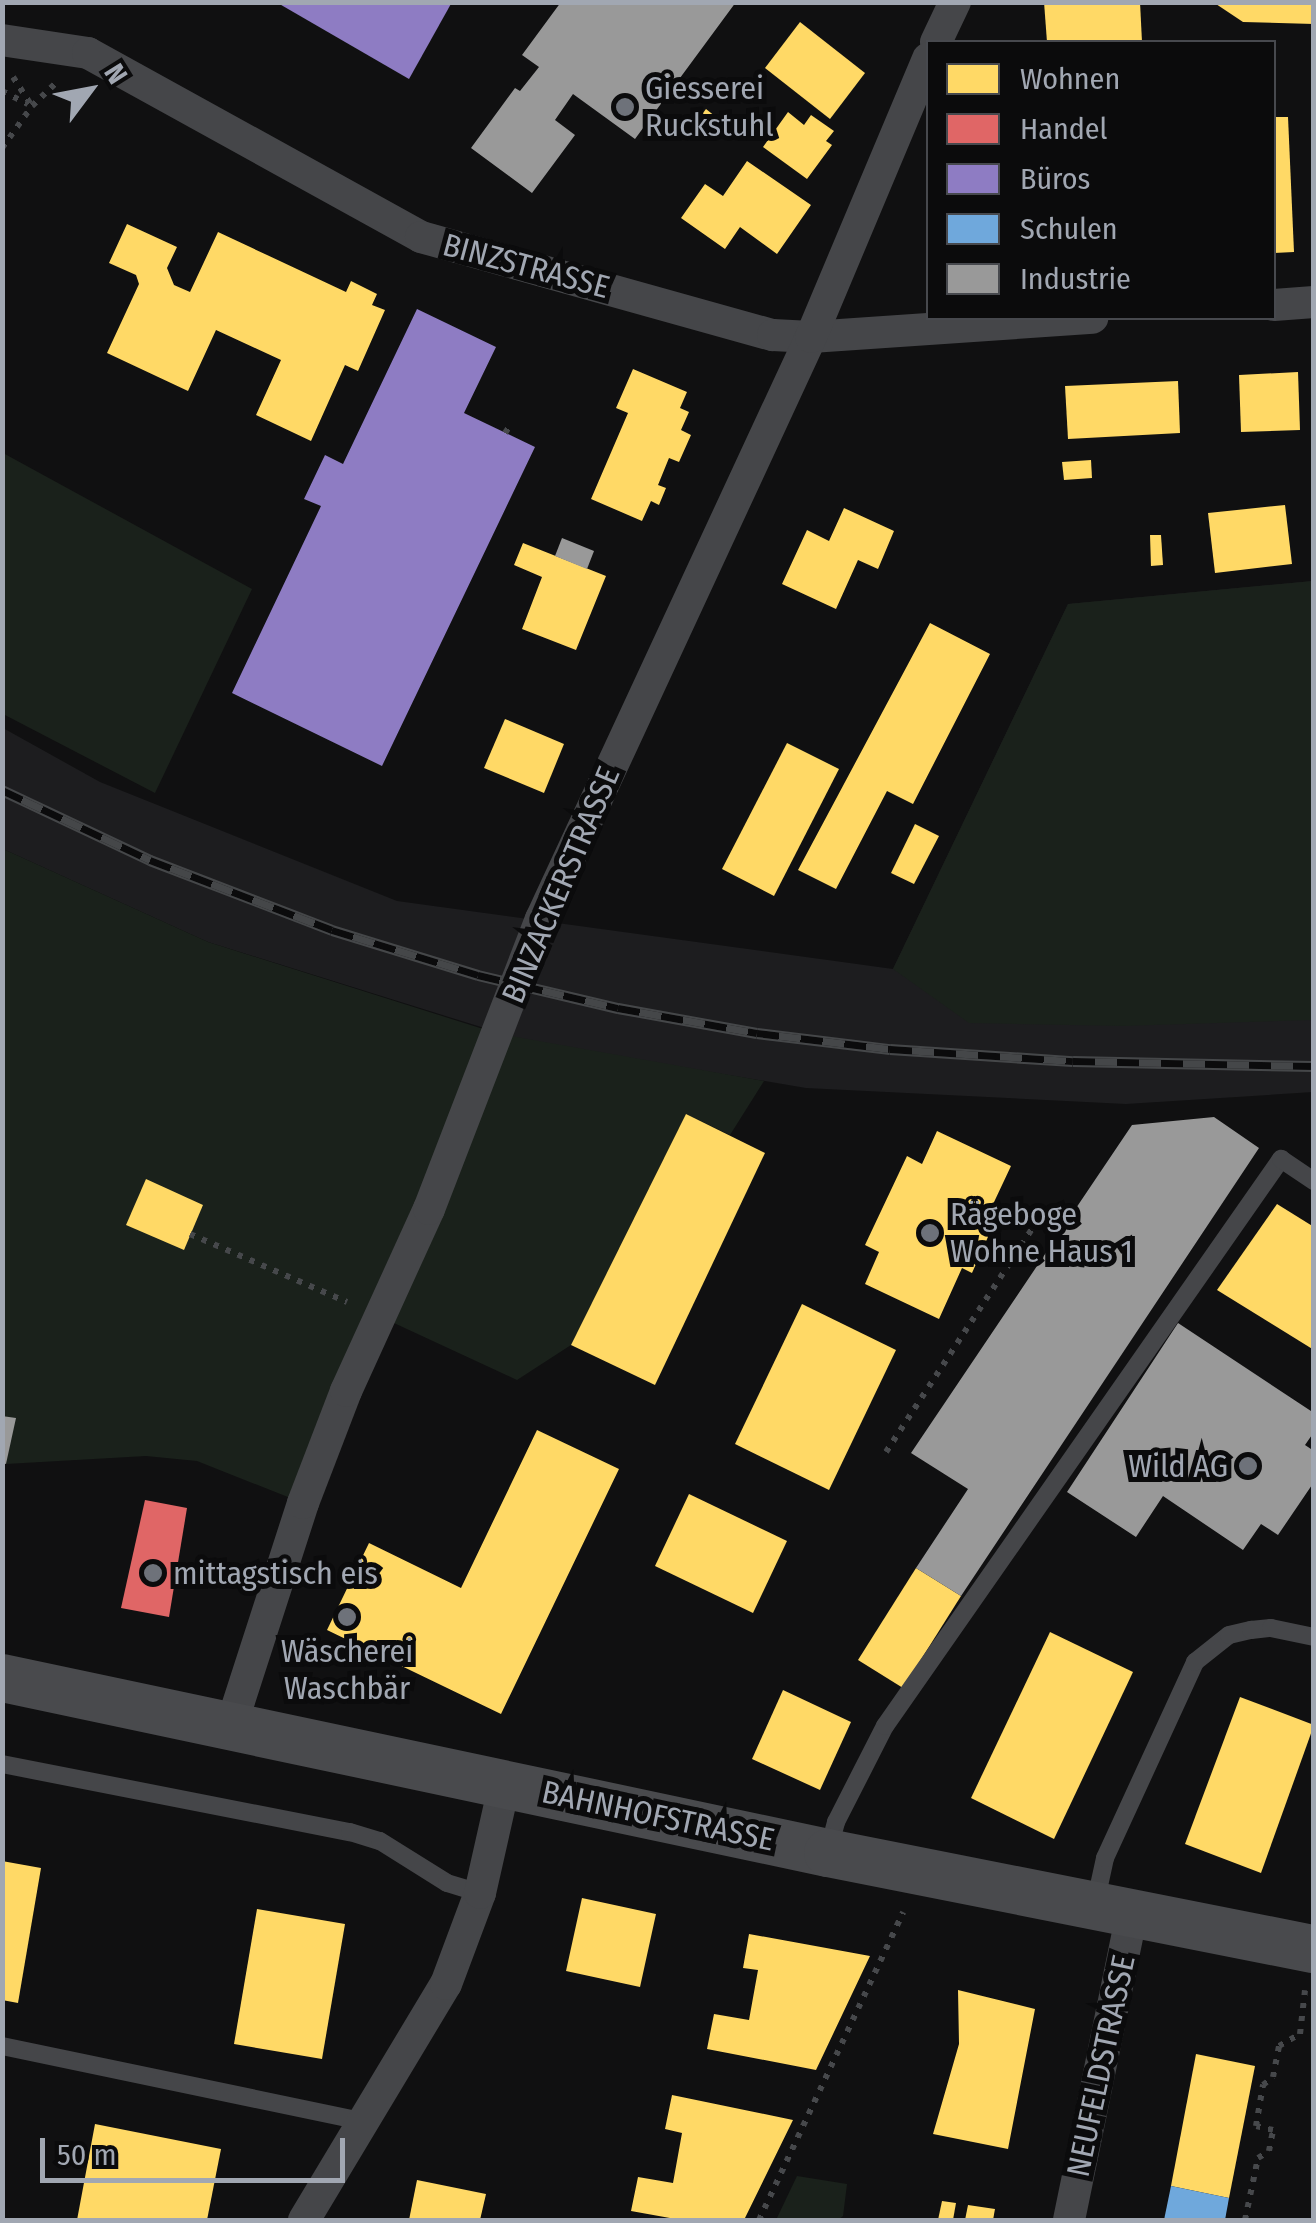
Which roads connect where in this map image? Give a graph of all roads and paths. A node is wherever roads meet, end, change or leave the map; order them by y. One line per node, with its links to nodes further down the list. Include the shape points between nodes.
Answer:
1 (955, 2): 3 (street)
2 (2, 40): 4 (street, BINZSTRASSE)
3 (937, 40)
4 (88, 52): 7 (path); 12 (street, BINZSTRASSE, via 421,237 773,335)
5 (926, 64): 12 (street, BINZACKERSTRASSE)
6 (2, 92): 7 (path)
7 (32, 106): 8 (path)
8 (2, 148)
9 (1314, 302): 10 (street)
10 (1276, 305)
11 (1062, 320): 12 (street, BINZSTRASSE)
12 (811, 337): 18 (street, BINZACKERSTRASSE, via 541,919)
13 (512, 424): 14 (path)
14 (505, 433)
15 (1314, 1181): 25 (lane, via 1281,1160 886,1726 836,1822)
16 (1037, 1221): 19 (path)
17 (190, 1234): 18 (path)
18 (381, 1316): 22 (street, BINZACKERSTRASSE, via 303,1504)
19 (886, 1452)
20 (1314, 1637): 28 (lane, via 1250,1630 1229,1635 1195,1662 1105,1858)
21 (2, 1678): 22 (main road, BAHNHOFSTRASSE)
22 (231, 1726): 24 (main road, BAHNHOFSTRASSE)
23 (2, 1764): 27 (lane, via 350,1832)
24 (505, 1782): 25 (main road, BAHNHOFSTRASSE); 27 (street)
25 (828, 1853): 26 (main road, BAHNHOFSTRASSE)
26 (922, 1870): 28 (main road, BAHNHOFSTRASSE); 33 (path)
27 (480, 1893): 31 (street, via 446,1984)
28 (1114, 1908): 29 (main road, BAHNHOFSTRASSE); 34 (street, NEUFELDSTRASSE)
29 (1310, 1964): 35 (path, via 1300,2034 1279,2046 1273,2077 1263,2085 1256,2126 1273,2130 1268,2151 1258,2158)
30 (2, 2046): 31 (lane)
31 (362, 2121): 32 (street)
32 (304, 2220)
33 (759, 2220)
34 (1069, 2220)
35 (1245, 2220)

